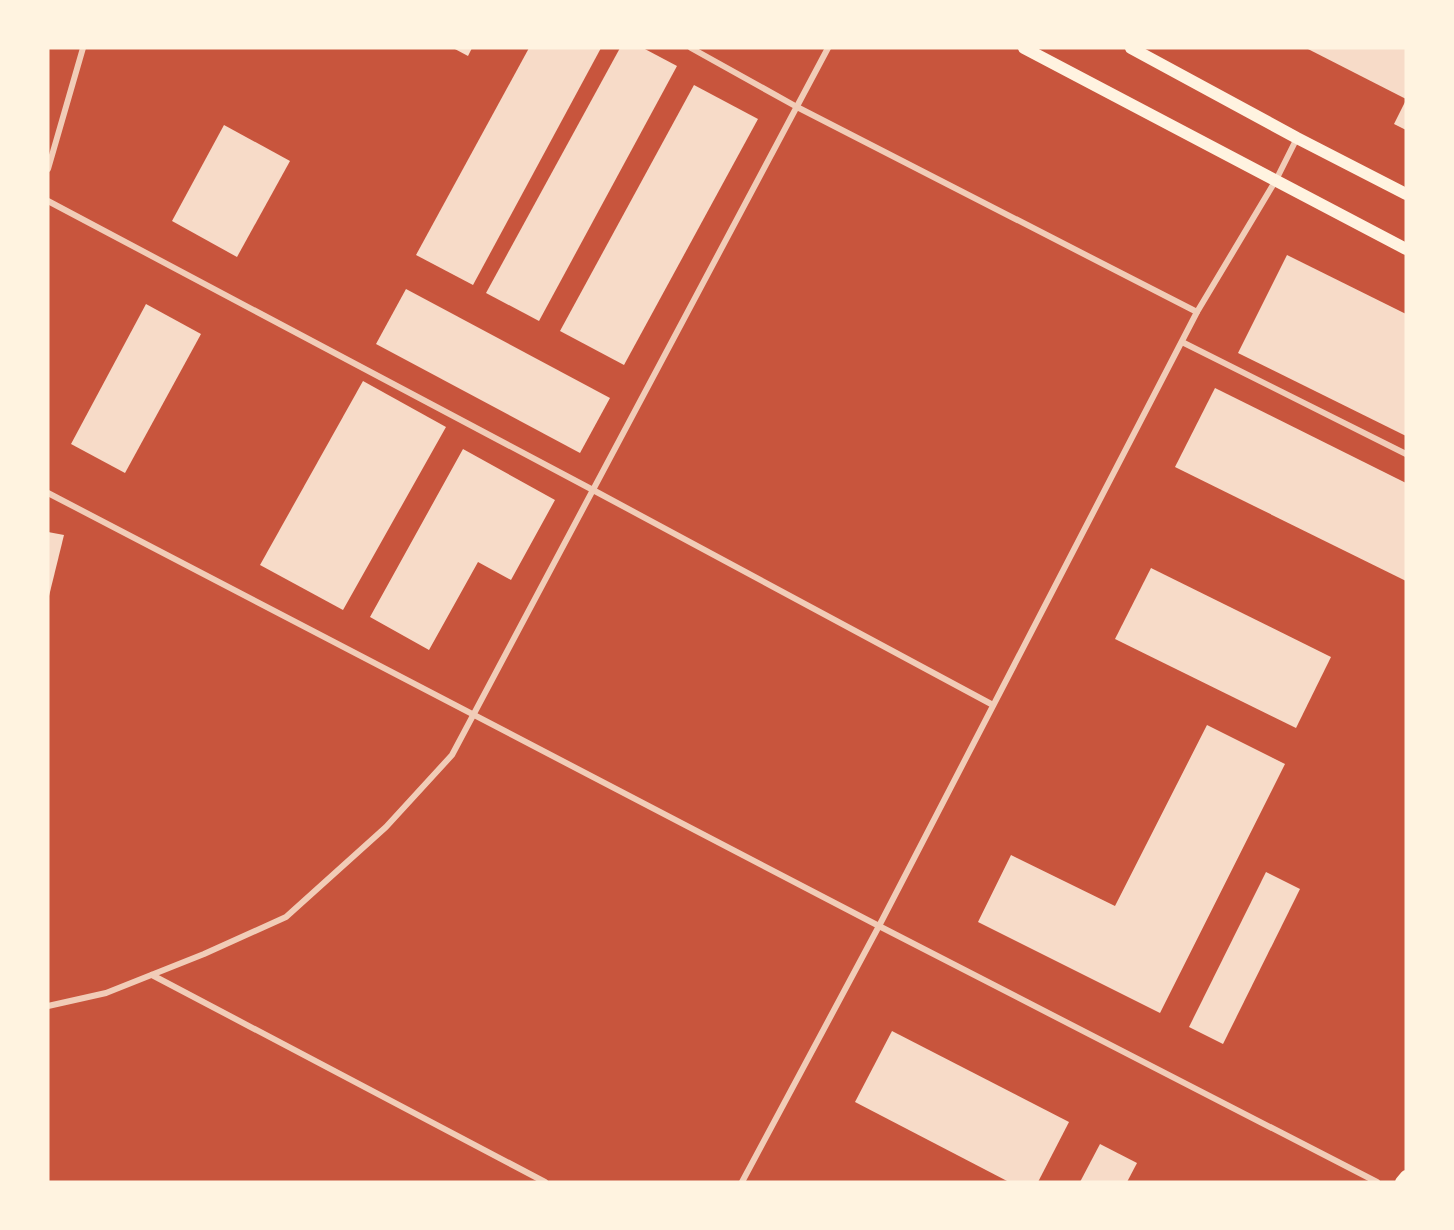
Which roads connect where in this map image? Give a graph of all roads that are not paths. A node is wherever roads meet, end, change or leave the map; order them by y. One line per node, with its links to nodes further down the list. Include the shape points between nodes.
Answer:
1 (83, 48): 8 (street)
2 (691, 48): 6 (street)
3 (828, 48): 6 (street)
4 (1024, 48): 9 (main road)
5 (1131, 48): 7 (main road)
6 (797, 107): 13 (street); 16 (street)
7 (1297, 138): 9 (street); 10 (main road)
8 (48, 169)
9 (1276, 180): 12 (main road); 13 (street)
10 (1406, 194)
11 (48, 201): 16 (street)
12 (1406, 249)
13 (1197, 312): 14 (street)
14 (1182, 342): 15 (street); 18 (street)
15 (1406, 454)
16 (593, 490): 18 (street); 19 (street)
17 (48, 493): 19 (street)
18 (993, 705): 20 (street)
19 (474, 715): 20 (street); 21 (street, via 452,755 401,811 286,917)
20 (879, 926): 25 (street); 26 (street)
21 (152, 975): 22 (street, via 106,993); 24 (street)
22 (48, 1006)
23 (1406, 1176): 27 (main road)
24 (545, 1182)
25 (742, 1182)
26 (1377, 1182)
27 (1401, 1182)

